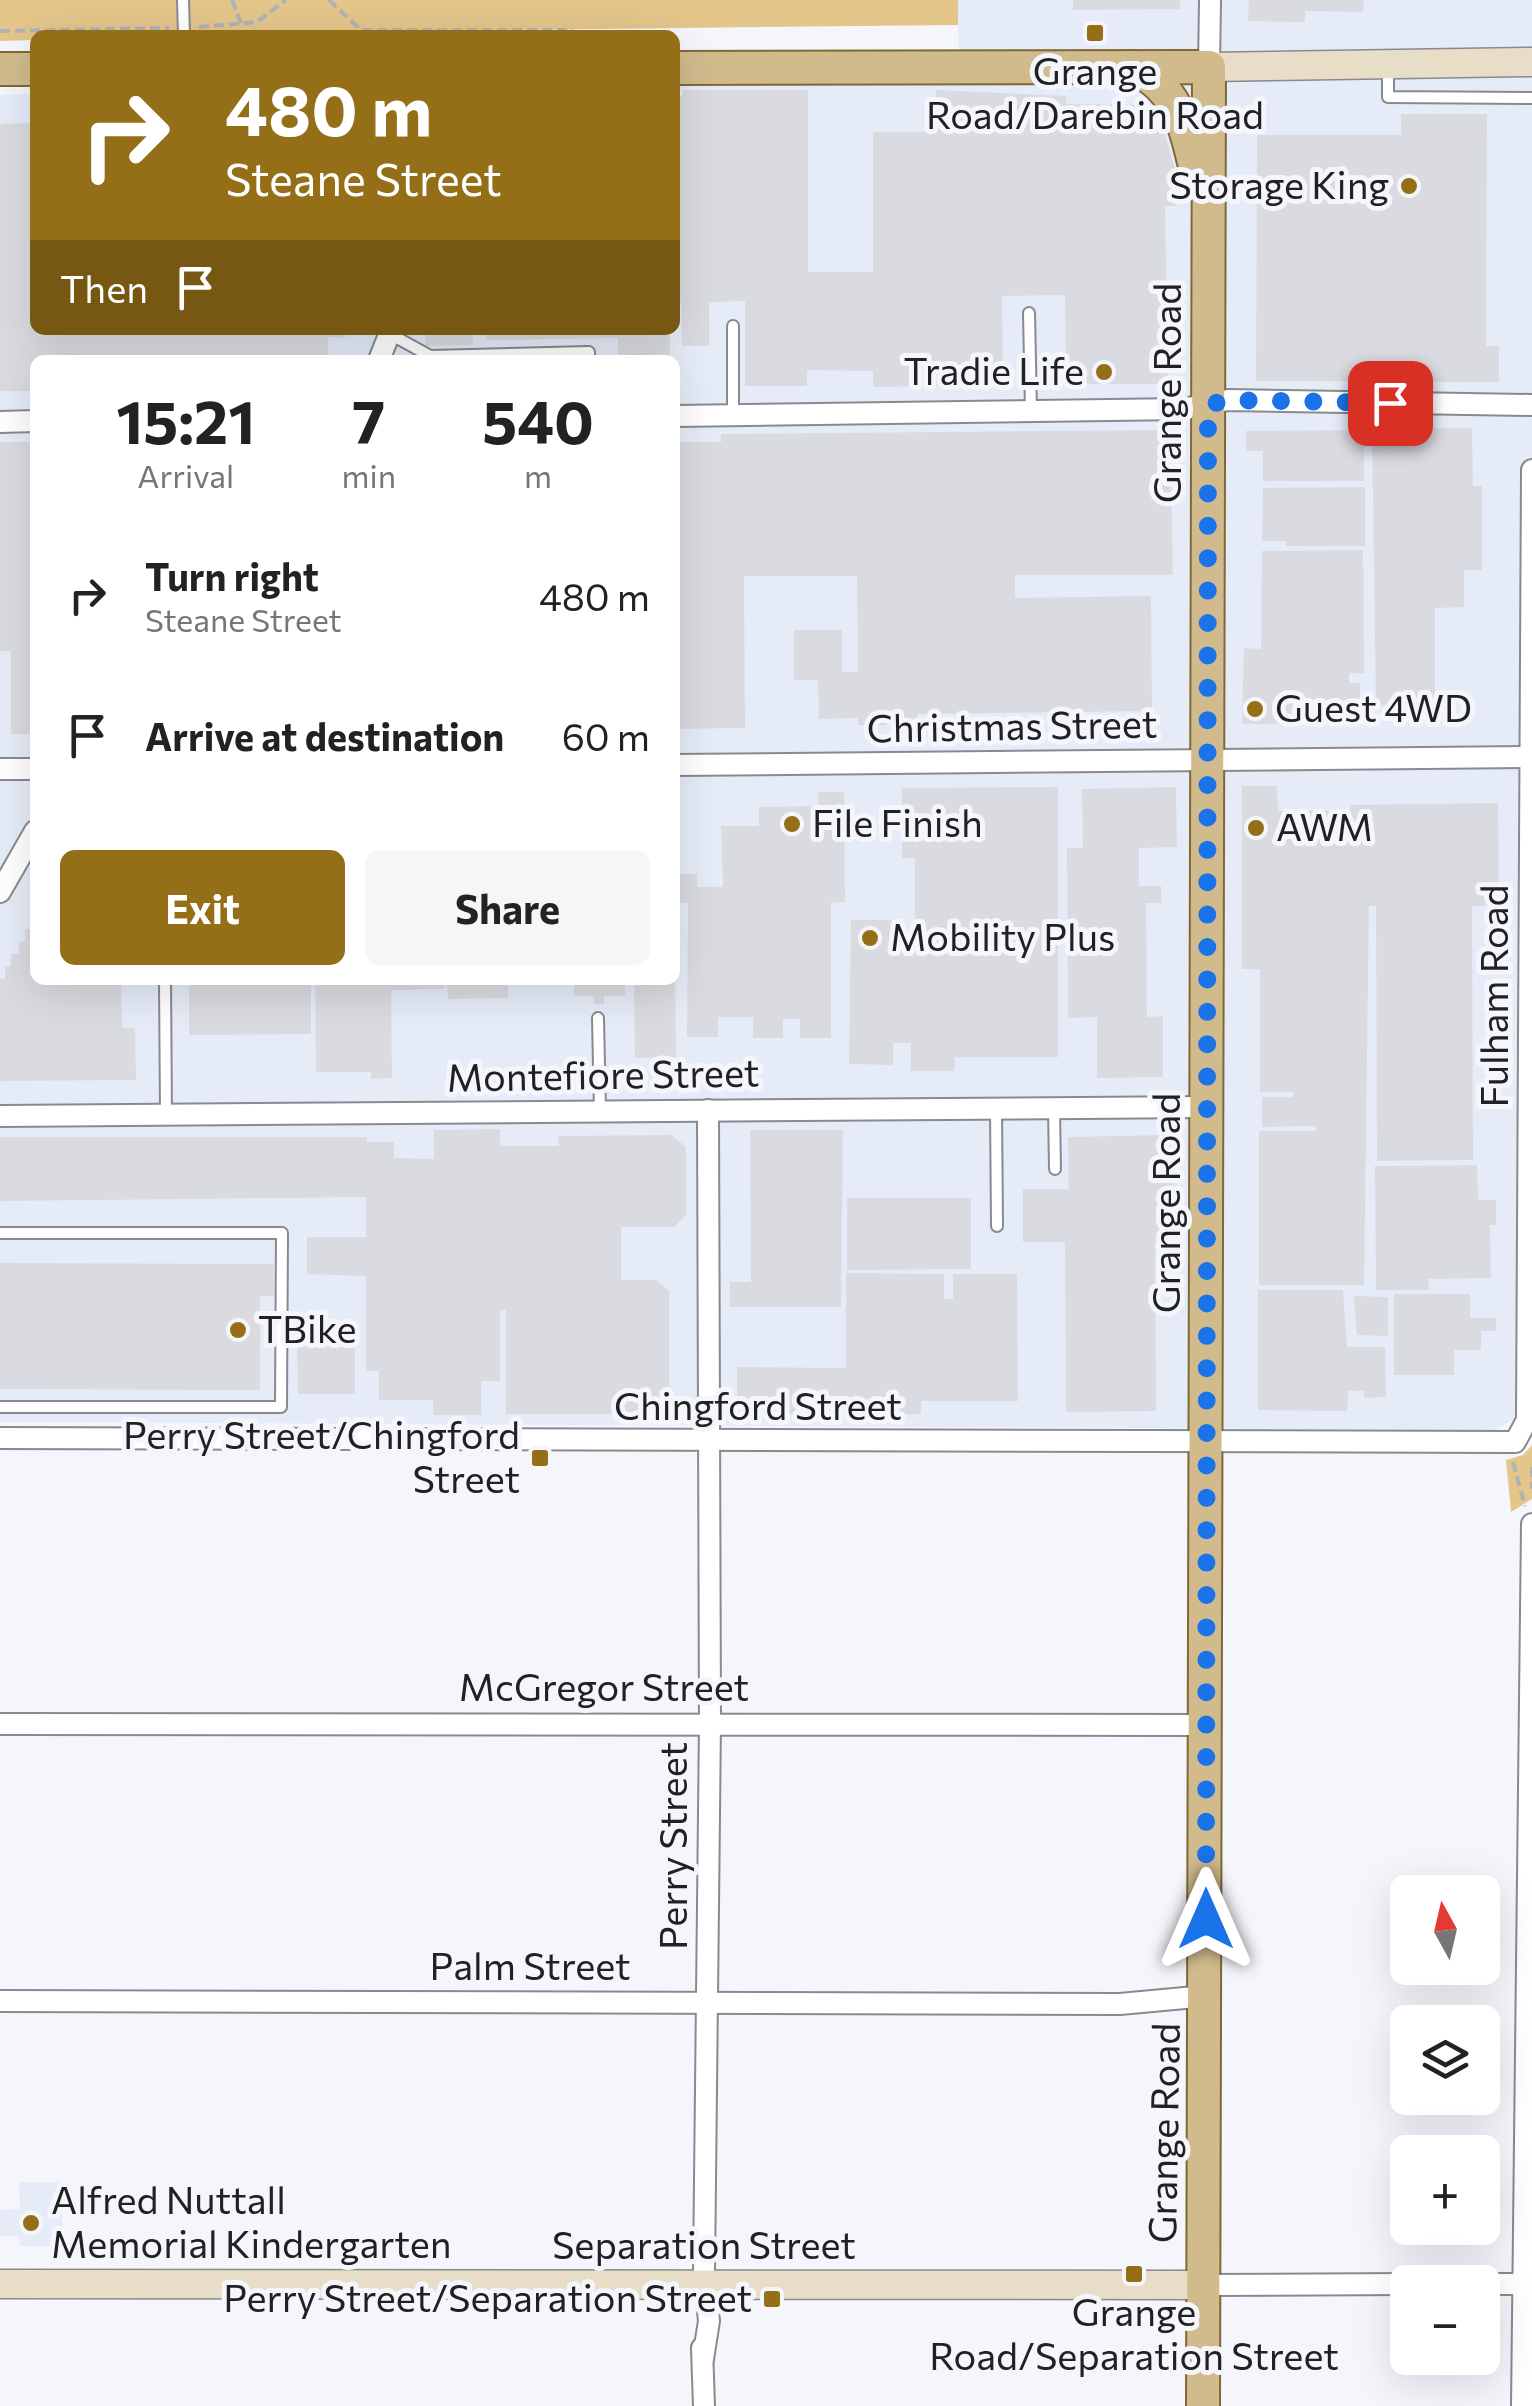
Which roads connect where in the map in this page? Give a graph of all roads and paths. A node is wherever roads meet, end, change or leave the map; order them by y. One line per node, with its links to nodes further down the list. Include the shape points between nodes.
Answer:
1 (184, 0): 11 (lane)
2 (232, 0): 7 (path)
3 (286, 0): 7 (path)
4 (329, 0): 12 (path, via 361,30)
5 (1210, 0): 17 (street, Grange Road)
6 (228, 26): 7 (path)
7 (242, 26)
8 (162, 28): 10 (path)
9 (30, 30): 13 (path)
10 (54, 30)
11 (184, 30)
12 (572, 30)
13 (0, 31)
14 (1532, 62): 15 (street)
15 (1388, 64): 17 (street); 21 (lane, via 1388,97)
16 (1126, 67): 17 (main road); 19 (main road); 22 (main road, via 1156,82 1180,111)
17 (1209, 67): 22 (main road, Grange Road)
18 (30, 68): 20 (main road)
19 (680, 68)
20 (0, 69)
21 (1532, 98)
22 (1208, 219): 29 (main road, Grange Road)
23 (1029, 313): 31 (lane)
24 (733, 326): 32 (lane)
25 (395, 335): 26 (lane)
26 (428, 355)
27 (470, 355): 28 (lane)
28 (589, 355)
29 (1208, 405): 30 (street); 31 (street); 39 (main road, Grange Road)
30 (1532, 405)
31 (1031, 412): 32 (street)
32 (733, 415): 33 (street)
33 (680, 416)
34 (30, 421): 35 (street)
35 (0, 422)
36 (1532, 470): 37 (street, Fulham Road)
37 (1531, 552): 38 (street, Fulham Road)
38 (1531, 757): 39 (street, Christmas Street); 45 (street, Fulham Road)
39 (1207, 760): 40 (street, Christmas Street); 48 (main road, Grange Road)
40 (680, 765)
41 (0, 769): 42 (street)
42 (30, 769)
43 (30, 840): 44 (street)
44 (0, 892)
45 (1531, 968): 57 (street, Fulham Road)
46 (165, 985): 53 (lane)
47 (598, 1018): 52 (lane)
48 (1207, 1107): 50 (street, Montefiore Street); 63 (main road, Grange Road)
49 (996, 1108): 50 (street, Montefiore Street); 51 (street, Montefiore Street); 56 (lane)
50 (1054, 1108): 55 (lane)
51 (708, 1110): 52 (street, Montefiore Street); 61 (street, Perry Street)
52 (600, 1111): 53 (street, Montefiore Street)
53 (166, 1115): 54 (street, Montefiore Street)
54 (0, 1116)
55 (1054, 1168)
56 (997, 1226)
57 (1531, 1226): 62 (street, Fulham Road, via 1527,1420)
58 (0, 1233): 59 (lane, via 282,1234 281,1407)
59 (0, 1407)
60 (0, 1438): 61 (street, Chingford Street)
61 (710, 1442): 63 (street, Chingford Street); 68 (street, Perry Street)
62 (1515, 1442): 63 (street, Chingford Street); 66 (path, via 1523,1504)
63 (1206, 1444): 70 (main road, Grange Road)
64 (1532, 1467): 65 (path)
65 (1532, 1489)
66 (1532, 1514)
67 (1532, 1524): 78 (street)
68 (710, 1722): 69 (street, McGregor Street); 70 (street, McGregor Street); 72 (street, Perry Street)
69 (0, 1724)
70 (1207, 1725): 73 (main road, Grange Road)
71 (0, 2001): 72 (street, Palm Street)
72 (708, 2003): 73 (street, Palm Street); 74 (street, Perry Street)
73 (1206, 2004): 79 (main road, Grange Road)
74 (704, 2283): 75 (street, Separation Street); 79 (street, Separation Street); 80 (street, Perry Street)
75 (0, 2284)
76 (1390, 2284): 79 (street, Separation Street)
77 (1500, 2284): 78 (street)
78 (1529, 2284): 82 (street)
79 (1203, 2285): 81 (main road, Grange Road)
80 (704, 2406)
81 (1203, 2406)
82 (1522, 2406)

